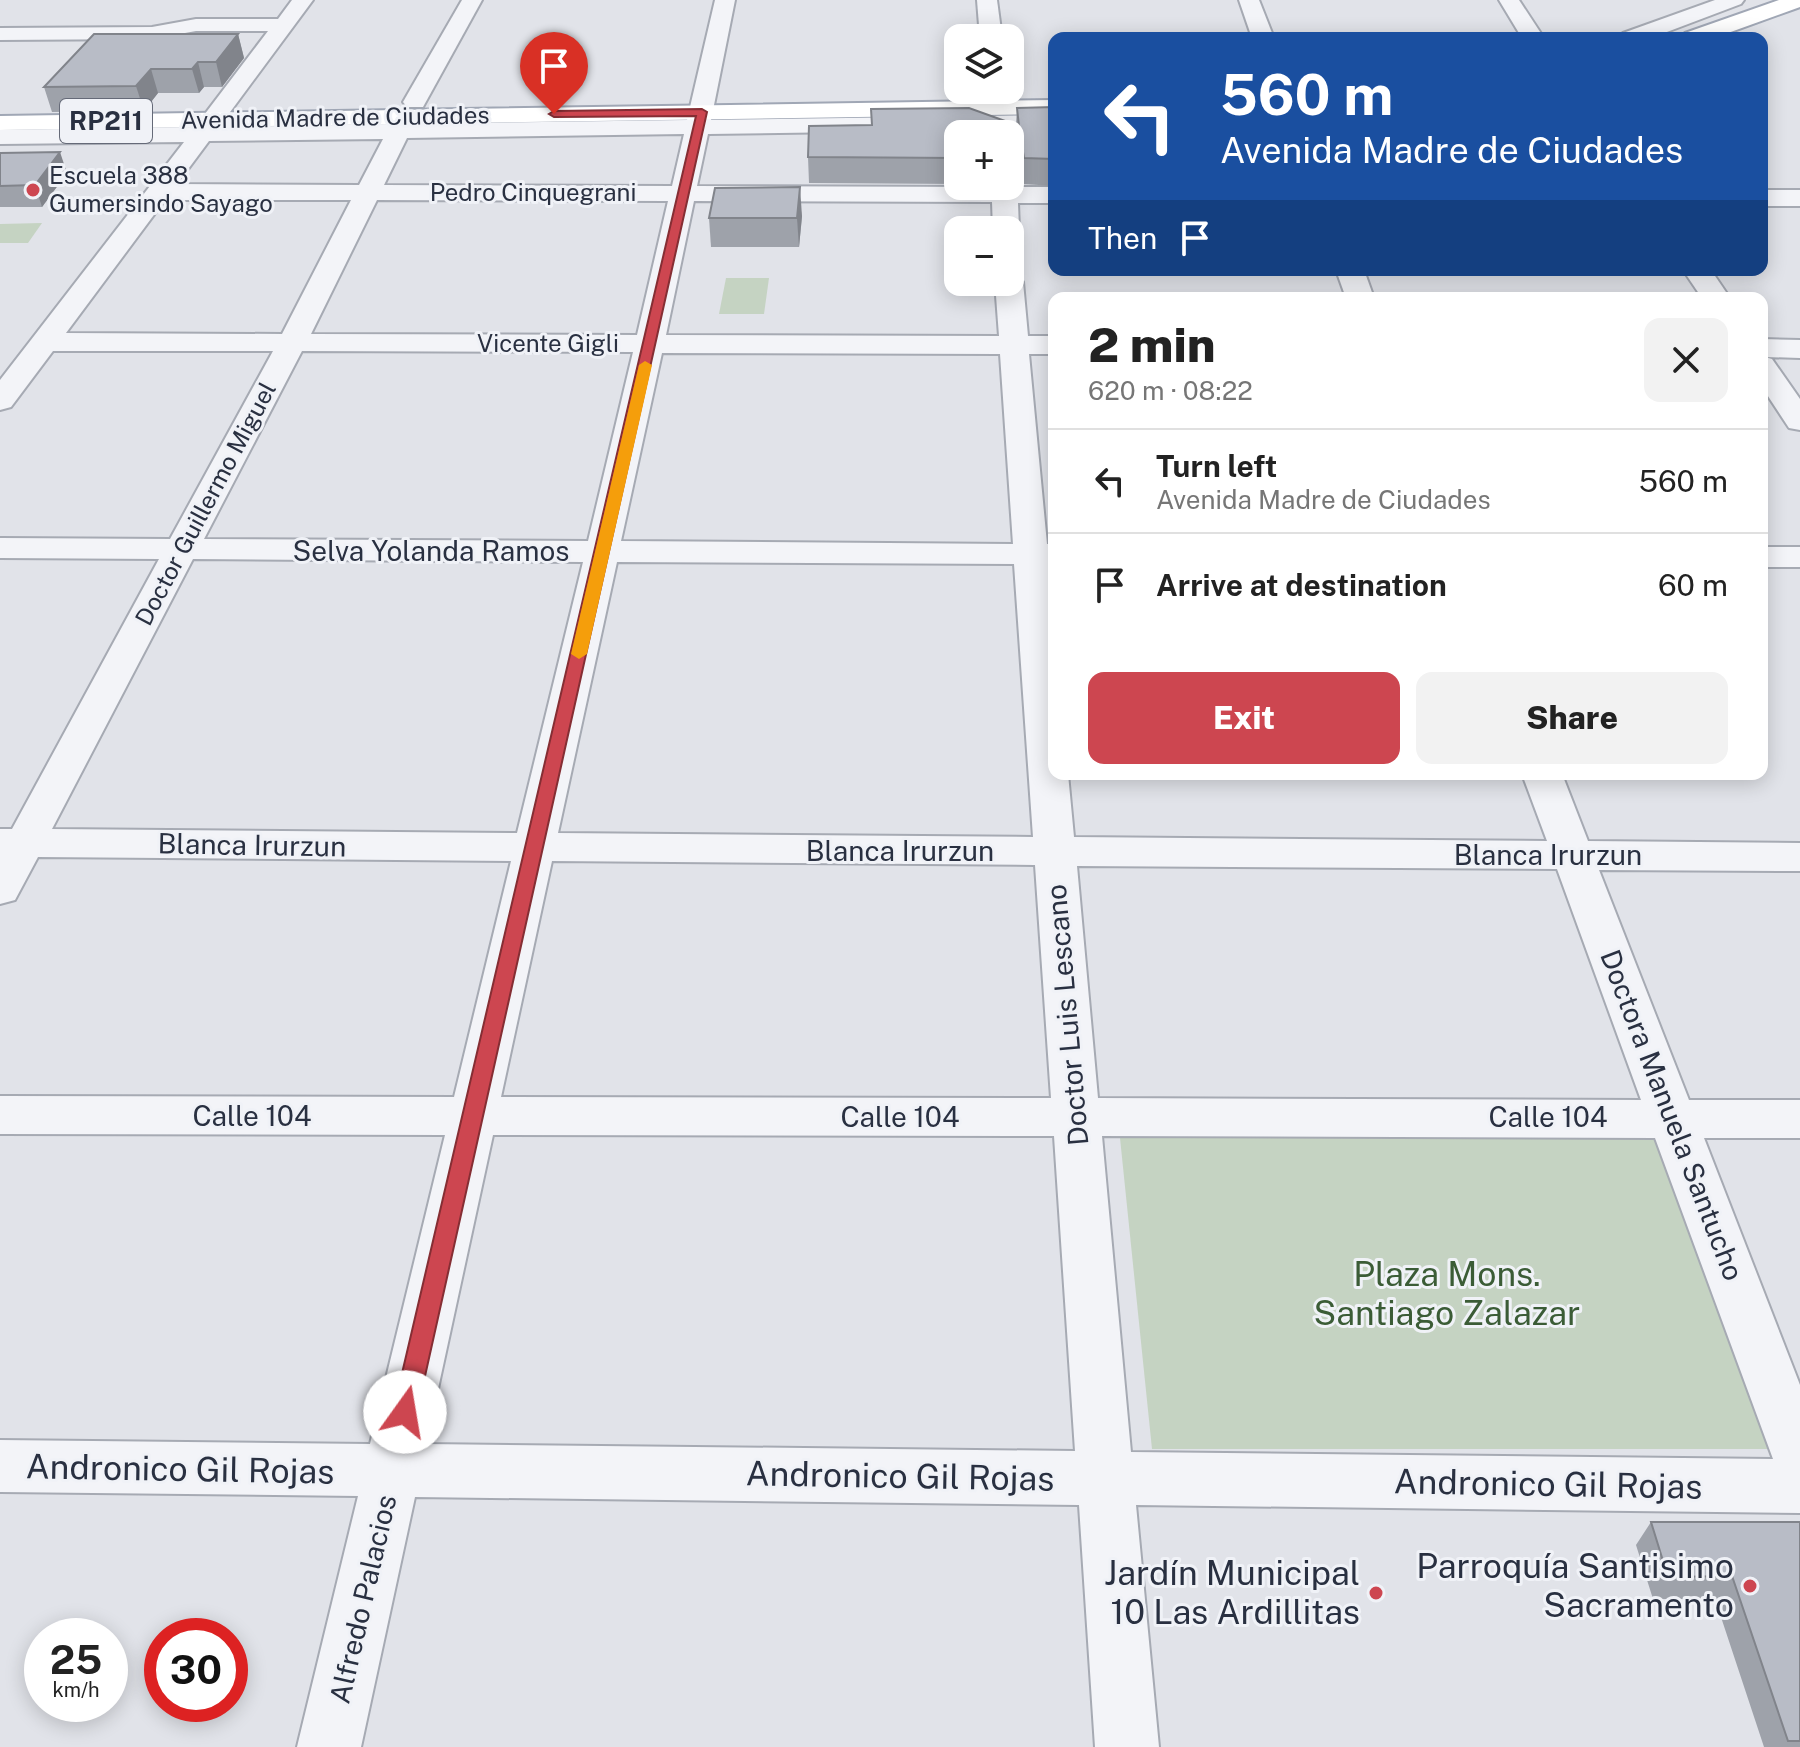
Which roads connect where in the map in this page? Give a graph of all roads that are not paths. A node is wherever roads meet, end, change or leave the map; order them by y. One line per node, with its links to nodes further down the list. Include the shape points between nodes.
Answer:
1 (303, 0): 10 (street)
2 (472, 0): 21 (street, Doctor Guillermo Miguel)
3 (725, 0): 20 (street, Alfredo Palacios)
4 (987, 0): 9 (street)
5 (1249, 0): 11 (street)
6 (1509, 0): 12 (street)
7 (1734, 0): 13 (street)
8 (1800, 0): 14 (main road)
9 (990, 24)
10 (284, 25): 15 (street); 22 (street)
11 (1261, 32)
12 (1529, 32)
13 (1647, 32)
14 (1710, 32)
15 (0, 34)
16 (1024, 94): 17 (street)
17 (1048, 95)
18 (944, 97): 20 (street)
19 (1048, 107): 20 (main road, Avenida Madre de Ciudades / RP211)
20 (702, 113): 21 (main road, Avenida Madre de Ciudades / RP211); 25 (street); 30 (street, Alfredo Palacios)
21 (407, 116): 22 (main road, Avenida Madre de Ciudades / RP211); 32 (street, Doctor Guillermo Miguel)
22 (212, 120): 23 (main road, Avenida Madre de Ciudades / RP211); 27 (street); 29 (street)
23 (0, 123)
24 (1048, 123): 26 (street)
25 (944, 125)
26 (1024, 125)
27 (0, 137)
28 (944, 190): 30 (street, Pedro Cinquegrani)
29 (156, 192): 32 (street, Pedro Cinquegrani); 37 (street)
30 (684, 192): 32 (street, Pedro Cinquegrani); 38 (street, Alfredo Palacios)
31 (1024, 192): 33 (street, Pedro Cinquegrani)
32 (368, 194): 39 (street, Doctor Guillermo Miguel)
33 (1048, 194)
34 (1768, 198): 35 (street)
35 (1800, 198)
36 (1014, 296): 40 (street, Doctor Luis Lescano)
37 (42, 342): 39 (street, Vicente Gigli); 44 (street)
38 (650, 342): 39 (street, Vicente Gigli); 40 (street, Vicente Gigli); 48 (street, Alfredo Palacios)
39 (292, 343): 47 (street, Doctor Guillermo Miguel)
40 (1033, 345): 49 (street, Doctor Luis Lescano)
41 (1768, 348): 42 (street)
42 (1800, 349)
43 (1768, 374): 45 (street)
44 (0, 401)
45 (1800, 421)
46 (0, 548): 47 (street, Selva Yolanda Ramos)
47 (182, 549): 48 (street, Selva Yolanda Ramos); 55 (street, Doctor Guillermo Miguel)
48 (602, 552): 49 (street, Selva Yolanda Ramos); 56 (street, Alfredo Palacios)
49 (1042, 554): 52 (street, Doctor Luis Lescano)
50 (1768, 557): 51 (street)
51 (1800, 557)
52 (1048, 703)
53 (1051, 780): 57 (street, Doctor Luis Lescano)
54 (1544, 780): 58 (street, Doctora Manuela Santucho)
55 (12, 843): 56 (street, Blanca Irurzun); 60 (street, Doctor Guillermo Miguel)
56 (535, 848): 57 (street, Blanca Irurzun); 62 (street, Alfredo Palacios)
57 (1054, 852): 58 (street, Blanca Irurzun); 63 (street, Doctor Luis Lescano)
58 (1573, 855): 59 (street, Blanca Irurzun); 64 (street, Doctora Manuela Santucho)
59 (1800, 857)
60 (0, 889)
61 (0, 1115): 62 (street, Calle 104)
62 (473, 1117): 63 (street, Calle 104); 68 (street, Alfredo Palacios)
63 (1075, 1117): 64 (street, Calle 104); 69 (street, Doctor Luis Lescano)
64 (1673, 1118): 65 (street, Calle 104); 66 (street, Doctora Manuela Santucho)
65 (1800, 1119)
66 (1800, 1457)
67 (0, 1466): 68 (street, Andronico Gil Rojas)
68 (392, 1471): 69 (street, Andronico Gil Rojas); 71 (street, Alfredo Palacios)
69 (1105, 1479): 70 (street, Andronico Gil Rojas); 72 (street, Doctor Luis Lescano)
70 (1800, 1486)
71 (329, 1747)
72 (1127, 1747)

